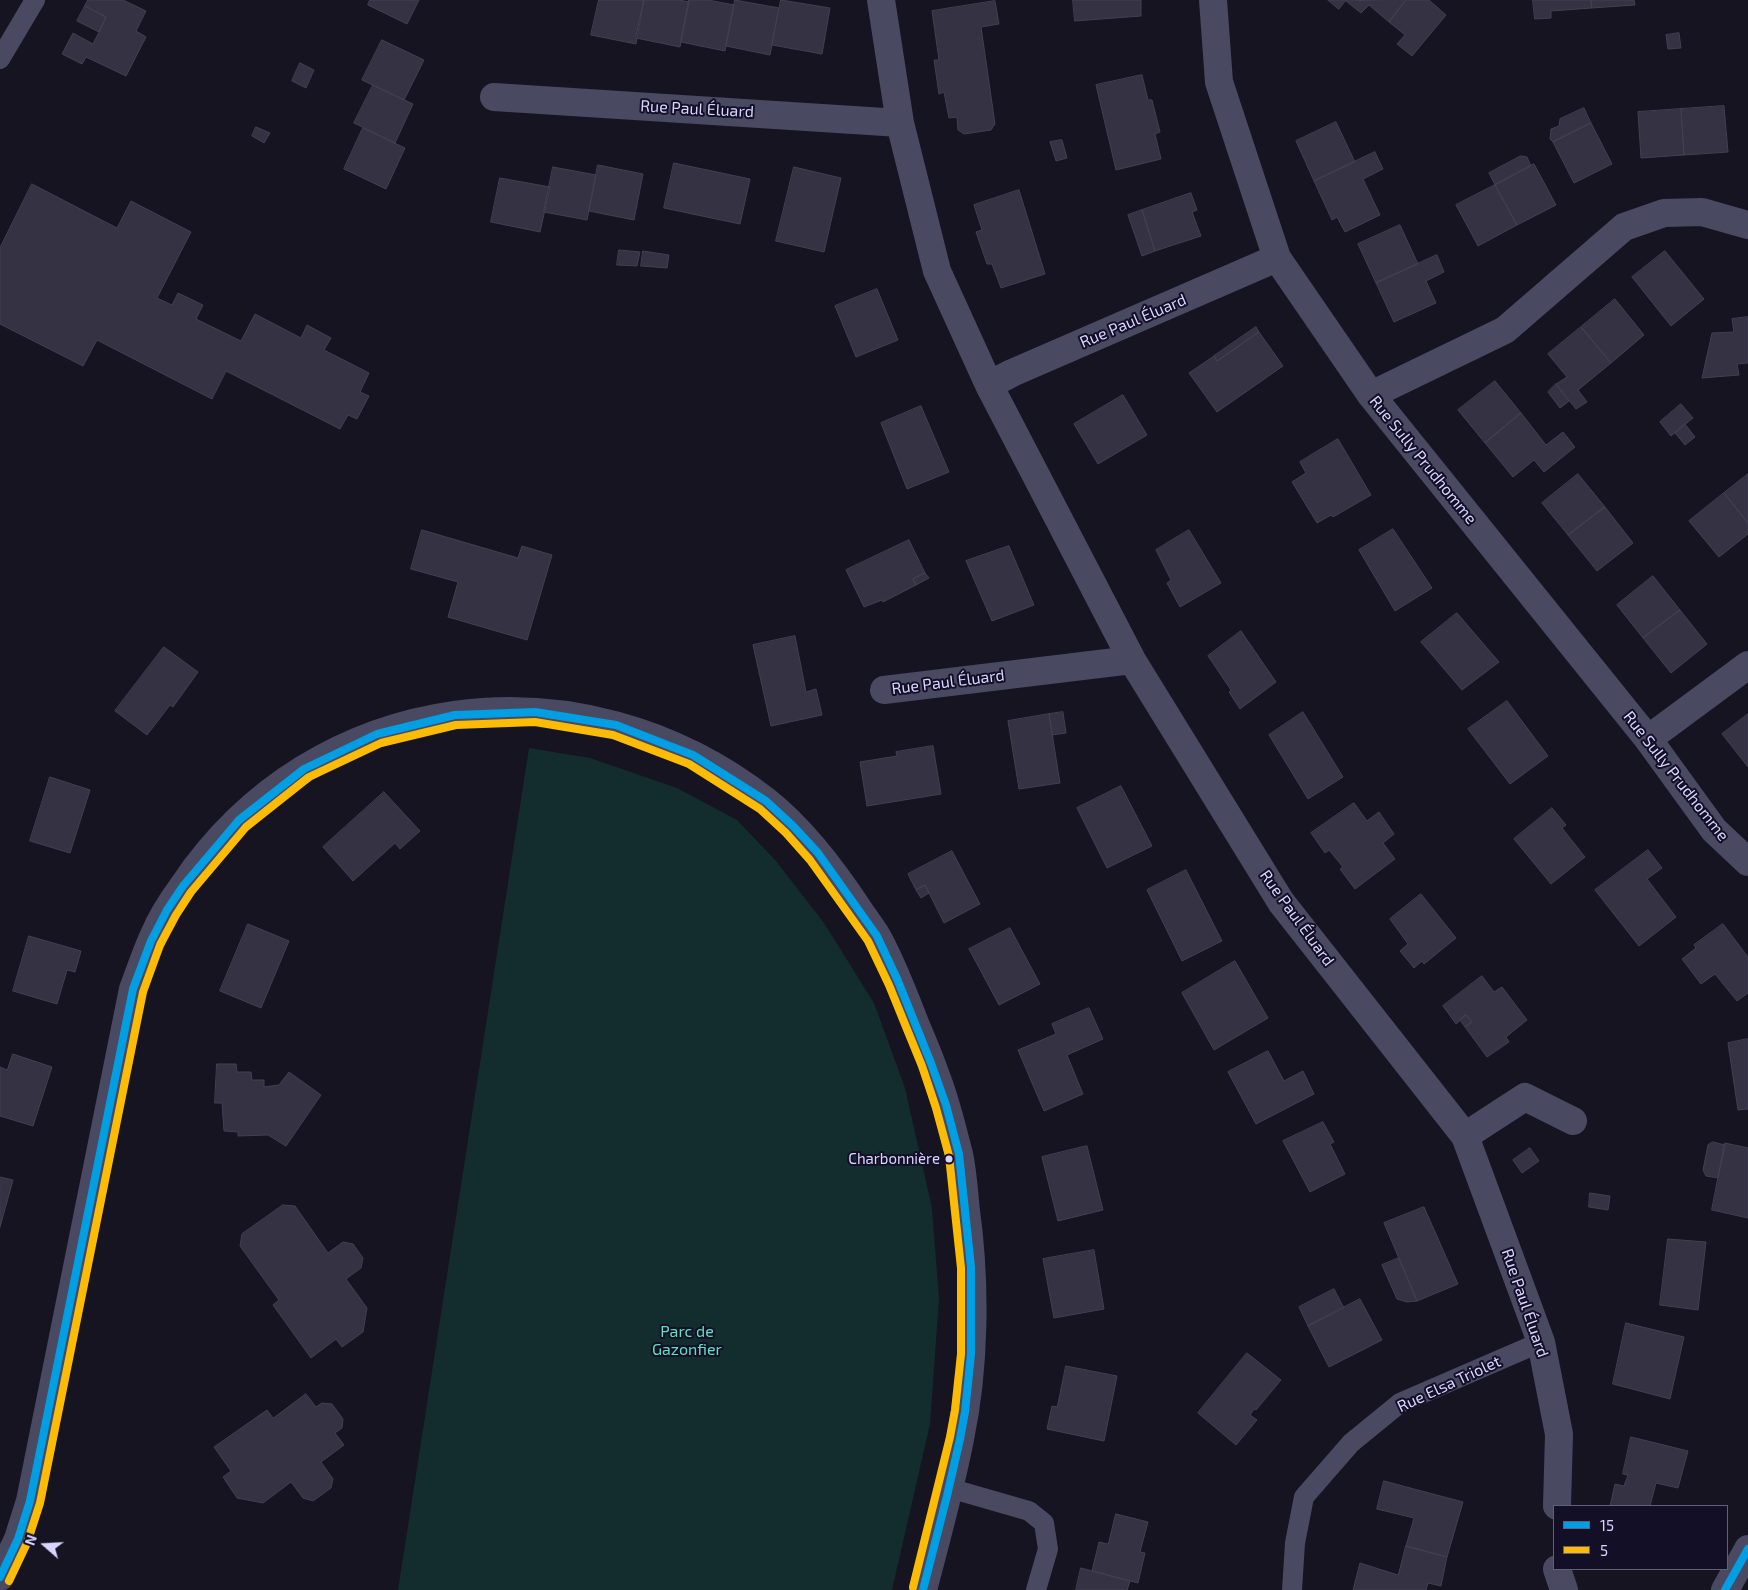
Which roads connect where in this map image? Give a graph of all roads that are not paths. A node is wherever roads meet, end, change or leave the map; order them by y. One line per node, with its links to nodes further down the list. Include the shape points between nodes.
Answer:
1 (36, 0): 4 (lane)
2 (881, 0): 6 (street, Rue Paul Éluard)
3 (1213, 0): 8 (street, Rue Sully Prudhomme, via 1219,82)
4 (0, 59)
5 (494, 97): 6 (street, Rue Paul Éluard)
6 (900, 123): 9 (street, Rue Paul Éluard, via 937,271)
7 (1748, 225): 10 (street, via 1702,212 1664,214 1624,227 1505,330)
8 (1277, 258): 9 (street, Rue Paul Éluard); 10 (street, Rue Sully Prudhomme)
9 (989, 385): 11 (street, Rue Paul Éluard)
10 (1371, 395): 14 (street, Rue Sully Prudhomme)
11 (1132, 660): 13 (street, Rue Paul Éluard); 17 (street, Rue Paul Éluard, via 1281,902)
12 (1748, 665): 14 (street)
13 (884, 690)
14 (1648, 739): 15 (street, Rue Sully Prudhomme, via 1714,830)
15 (1748, 862)
16 (1573, 1121): 17 (street, via 1525,1097)
17 (1466, 1136): 18 (street, Rue Paul Éluard)
18 (1542, 1342): 20 (street, Rue Paul Éluard, via 1559,1434); 26 (lane, Rue Elsa Triolet, via 1400,1403 1350,1442 1304,1496 1295,1543)
19 (950, 1488): 23 (street, via 971,1361 971,1250 961,1168 938,1079 879,939 837,876 806,839 768,802 720,770 669,744 570,715 517,710 464,713 425,719 384,731 294,774 249,809 214,844 183,885 154,933 133,989 30,1501 18,1539); 24 (street); 25 (lane, via 1029,1511 1044,1523 1048,1550)
20 (1557, 1505)
21 (1748, 1549): 28 (street)
22 (1557, 1570): 27 (street)
23 (0, 1577)
24 (923, 1590)
25 (1036, 1590)
26 (1292, 1590)
27 (1564, 1590)
28 (1725, 1590)

